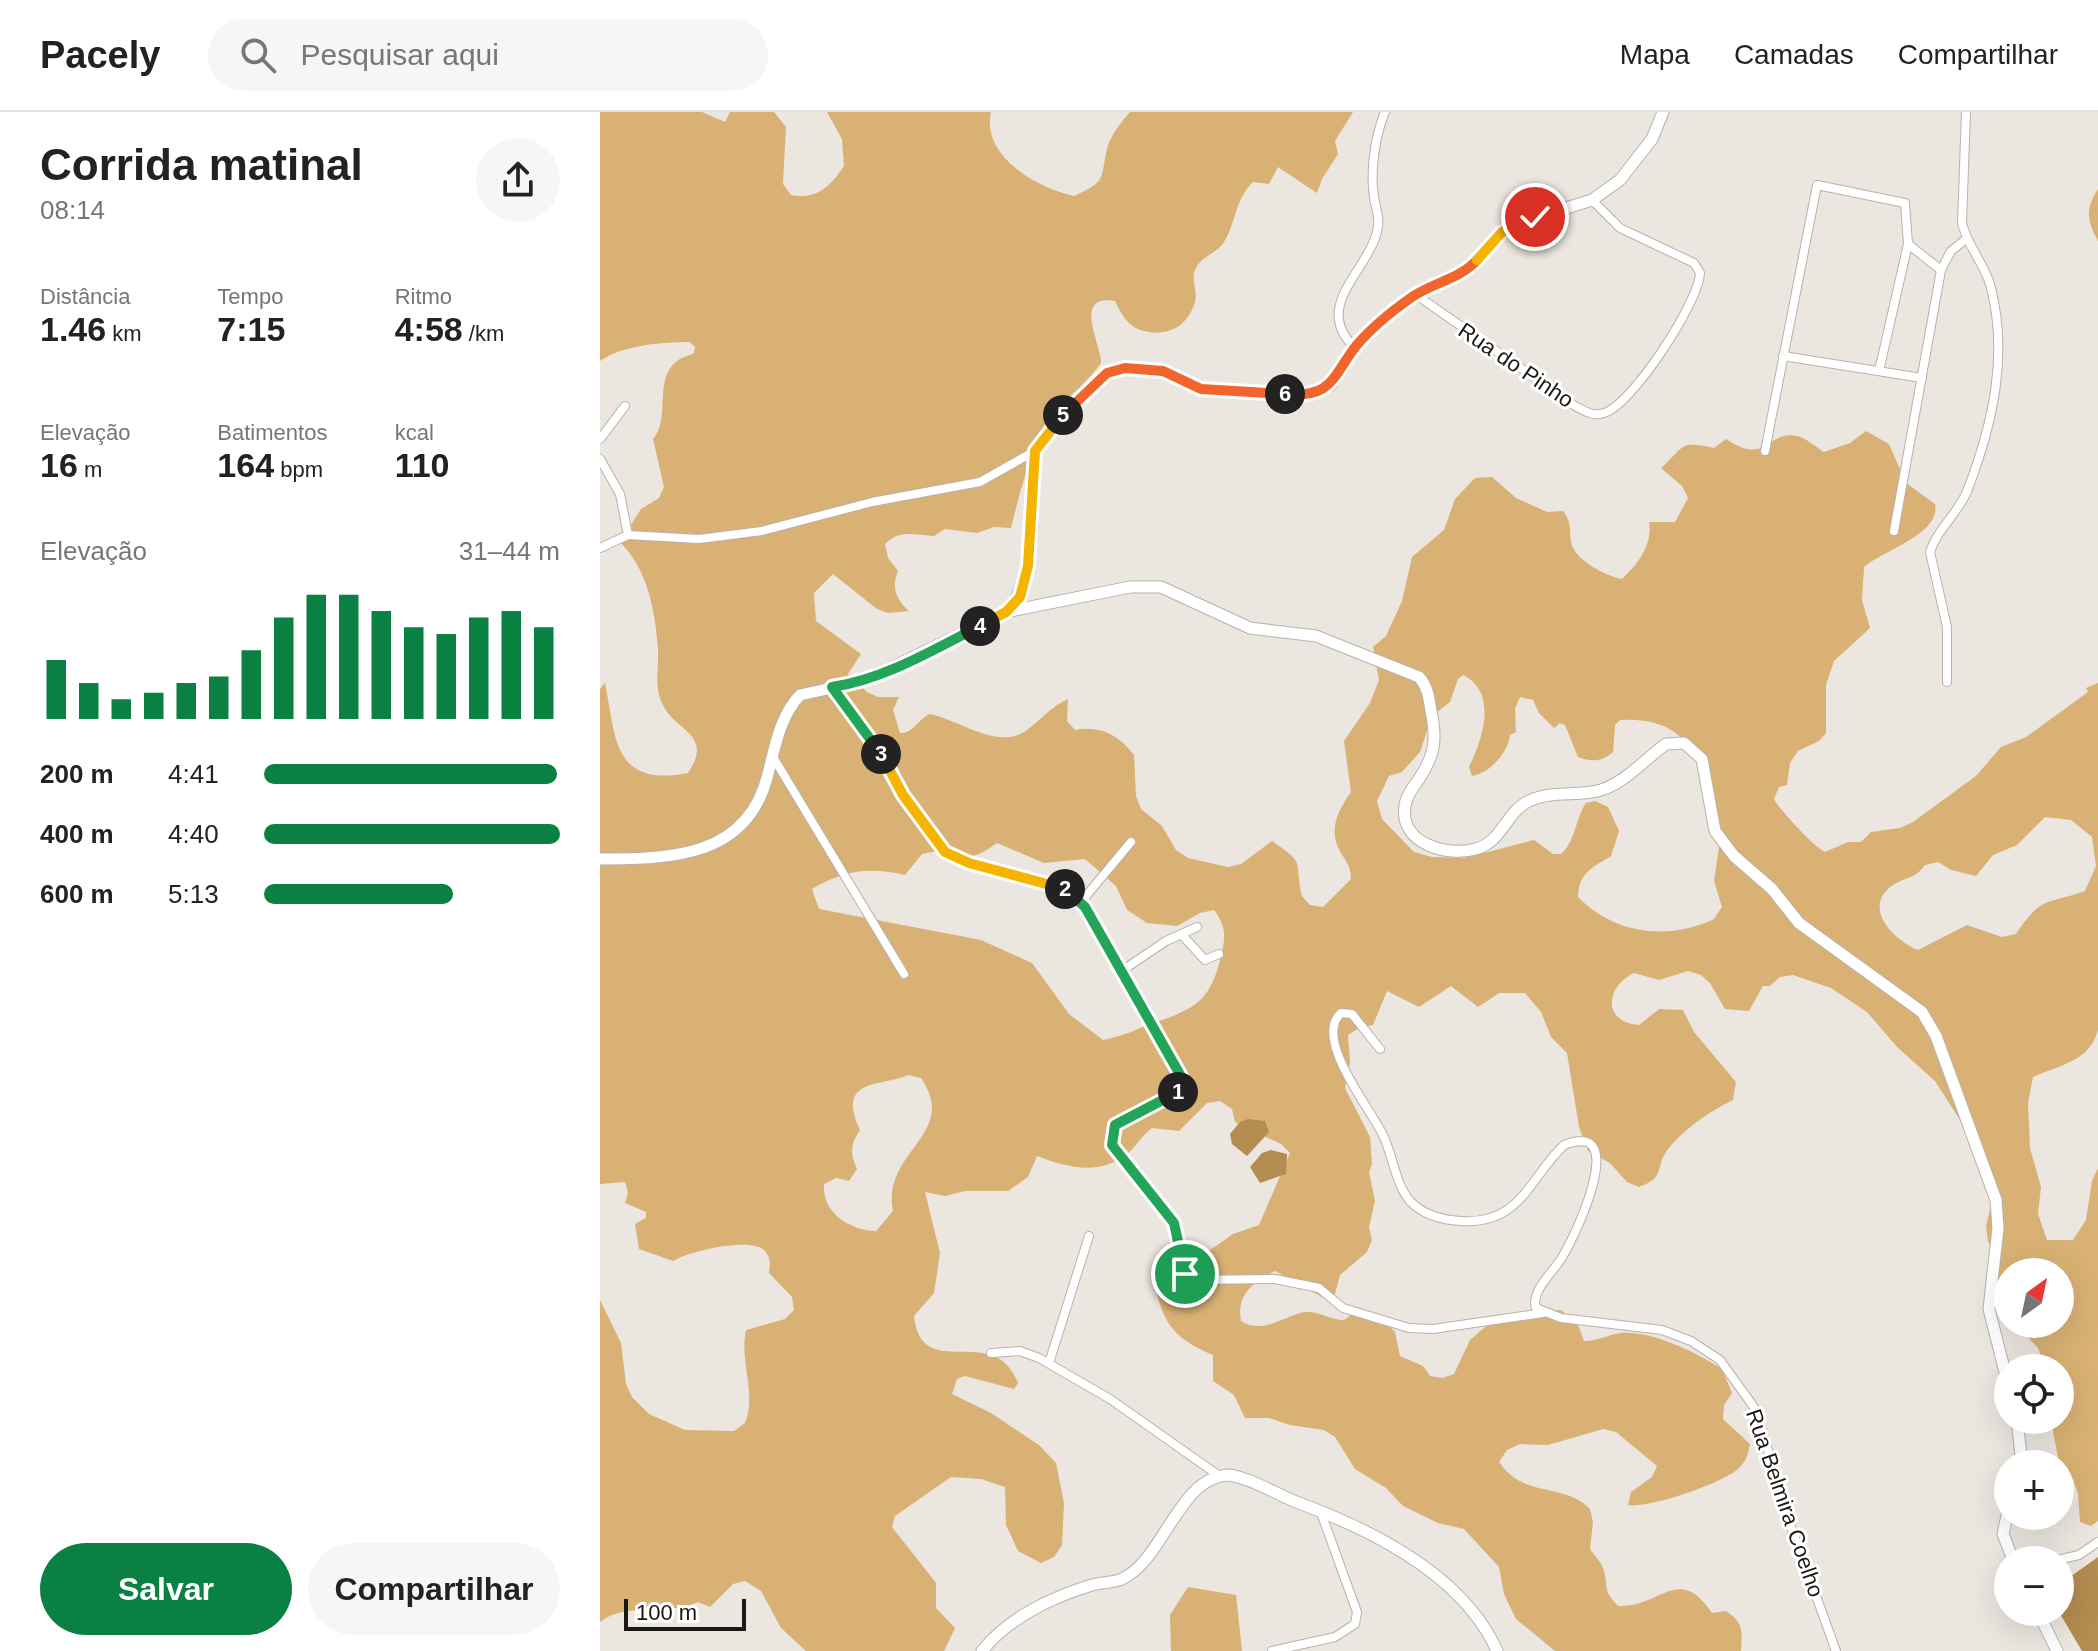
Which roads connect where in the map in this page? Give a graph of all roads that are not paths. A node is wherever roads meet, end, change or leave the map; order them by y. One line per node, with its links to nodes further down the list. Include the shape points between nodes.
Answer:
1 (1385, 112): 9 (street, via 1376,132 1373,196 1378,228 1365,264 1338,303 1343,333)
2 (1663, 112): 4 (street, via 1636,162)
3 (1966, 112): 5 (street, via 1961,176)
4 (1592, 200): 8 (street, via 1518,223 1502,232 1472,266); 8 (street, Rua do Pinho, via 1608,219 1694,263 1700,273 1682,320 1612,410 1592,414 1575,406)
5 (1966, 239): 7 (street, via 1951,251); 22 (street, via 1989,282 1999,362 1990,429 1961,504 1930,552 1947,627)
6 (1908, 244): 7 (street); 10 (street, via 1905,203 1817,185); 11 (street)
7 (1941, 270): 12 (street)
8 (1415, 294): 9 (street)
9 (1355, 348): 15 (street, via 1331,385 1302,395 1201,389 1143,368 1107,373 1080,395)
10 (1783, 356): 11 (street); 16 (street)
11 (1879, 371): 12 (street)
12 (1922, 378): 18 (street)
13 (625, 406): 14 (street)
14 (600, 439)
15 (1035, 451): 19 (street, via 980,482 872,502 762,531 699,539); 21 (street, via 1028,566 1020,597)
16 (1765, 451)
17 (600, 459): 19 (street, via 620,494)
18 (1894, 531)
19 (628, 535): 20 (street)
20 (600, 548)
21 (1006, 612): 23 (street, via 889,669); 37 (street, via 1130,587 1161,587 1250,628 1316,636 1419,677 1429,694 1436,744 1404,813 1415,836 1431,847 1455,852 1494,841 1527,802 1604,789 1675,741 1692,748 1706,769 1715,831 1734,856 1772,889 1799,923 1916,1004 1936,1036 1996,1200 1989,1309)
22 (1947, 682)
23 (832, 687): 24 (street, via 811,690 792,703); 27 (street, via 871,736 903,795 945,852 1062,887)
24 (773, 757): 26 (street, via 758,807 735,832 693,852); 32 (street)
25 (1131, 842): 27 (street)
26 (600, 859)
27 (1081, 902): 31 (street)
28 (1197, 927): 29 (street)
29 (1181, 934): 30 (street, via 1199,957); 31 (street)
30 (1219, 954)
31 (1120, 972): 35 (street, Rua Belmira Coelho, via 1187,1087 1115,1125 1112,1145 1174,1223 1185,1274 1193,1280 1275,1279 1319,1288 1343,1308 1409,1328)
32 (904, 974)
33 (1380, 1049): 35 (street, via 1355,1016 1344,1012 1335,1019 1337,1054 1382,1133 1410,1201 1425,1212 1463,1221 1494,1216 1521,1200 1564,1145 1582,1141 1597,1152 1596,1177 1564,1254 1536,1296 1536,1308)
34 (1089, 1236): 38 (street)
35 (1543, 1313): 47 (street, Rua Belmira Coelho, via 1662,1330 1720,1360 1756,1410)
36 (991, 1353): 38 (street, via 1020,1351)
37 (2000, 1354)
38 (1049, 1363): 39 (street)
39 (1218, 1475): 40 (street, via 1251,1480); 44 (street, via 1195,1493 1131,1573 1079,1589 1026,1614 1001,1629)
40 (1319, 1509): 45 (street, via 1357,1612 1355,1624 1335,1637); 46 (street, via 1391,1546 1429,1573 1470,1607)
41 (2098, 1542): 42 (street)
42 (2074, 1556)
43 (2045, 1626): 48 (street)
44 (982, 1651)
45 (1272, 1651)
46 (1497, 1651)
47 (1836, 1651)
48 (2057, 1651)

